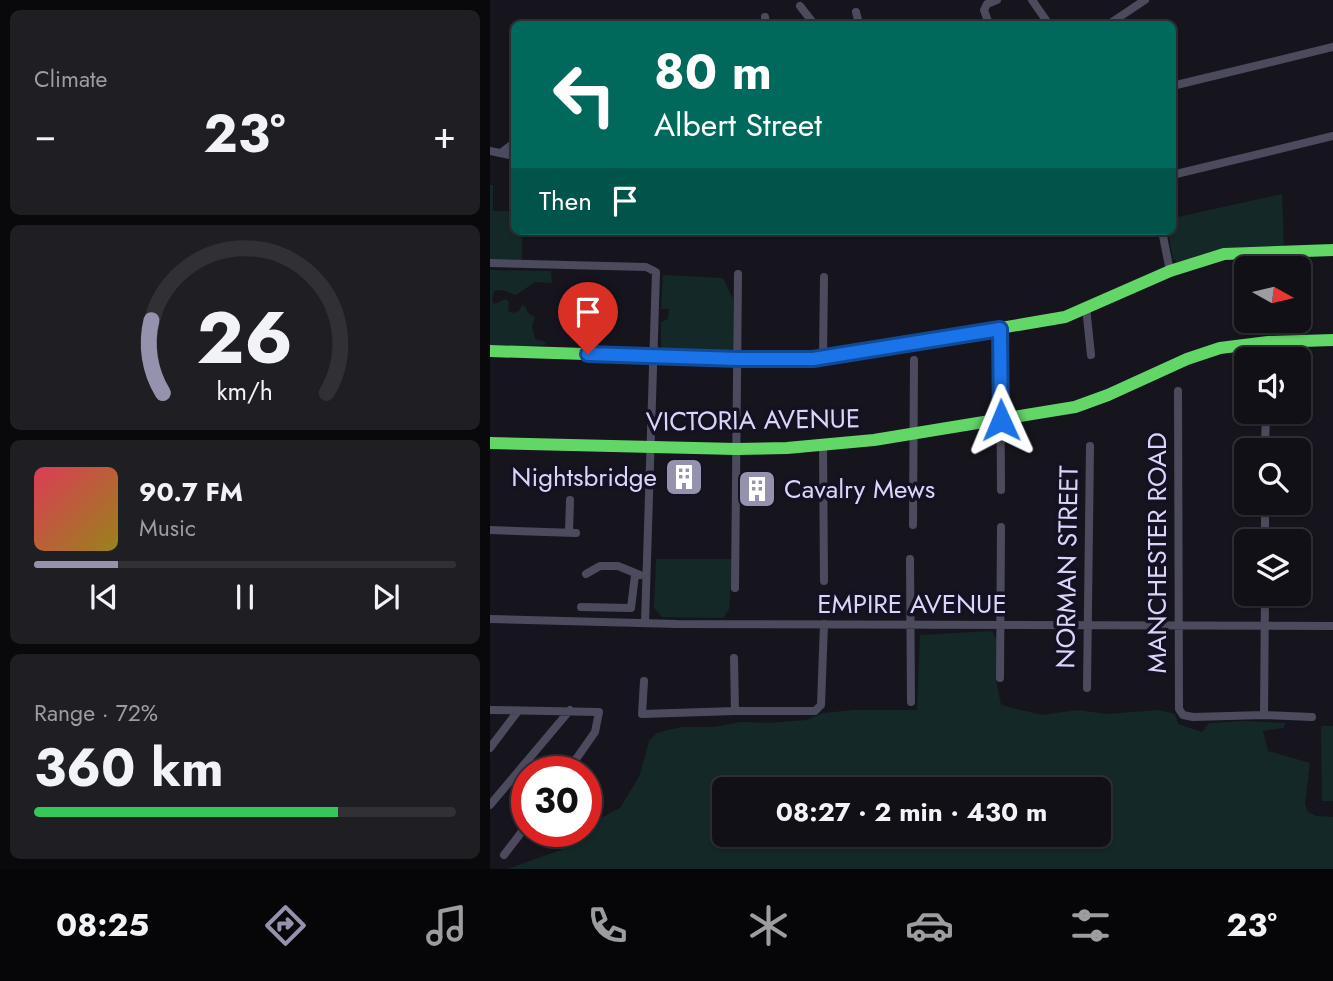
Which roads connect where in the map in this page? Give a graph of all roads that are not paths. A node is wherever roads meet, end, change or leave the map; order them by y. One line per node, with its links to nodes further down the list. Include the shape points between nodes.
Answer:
1 (997, 0): 8 (street, via 984,10)
2 (1032, 0): 9 (street)
3 (1145, 0): 10 (street)
4 (800, 6): 6 (street)
5 (856, 12): 7 (street)
6 (812, 21)
7 (858, 21)
8 (988, 21)
9 (1043, 21)
10 (1114, 21)
11 (1333, 47): 12 (street)
12 (1176, 85)
13 (1333, 136): 18 (street)
14 (511, 145): 16 (street)
15 (490, 151): 16 (street)
16 (501, 153): 17 (street)
17 (511, 155)
18 (1176, 174)
19 (1163, 235): 22 (street)
20 (1333, 250): 22 (street, via 1233,253)
21 (490, 263): 30 (street, via 654,270)
22 (1170, 271): 25 (street)
23 (738, 274): 32 (street)
24 (824, 277): 31 (street)
25 (1086, 307): 26 (street, via 1065,317); 29 (street)
26 (1000, 329): 31 (street); 35 (street)
27 (1333, 340): 35 (street, VICTORIA AVENUE, via 1224,347 1102,400)
28 (490, 351): 30 (street)
29 (1091, 355)
30 (655, 357): 32 (street); 39 (street)
31 (823, 358): 32 (street)
32 (738, 359): 41 (street)
33 (914, 360): 36 (street)
34 (1178, 391): 61 (street, MANCHESTER ROAD)
35 (1001, 420): 36 (street, VICTORIA AVENUE); 42 (street)
36 (912, 435): 38 (street, VICTORIA AVENUE); 44 (street)
37 (492, 441): 39 (street, VICTORIA AVENUE)
38 (823, 445): 41 (street, VICTORIA AVENUE); 51 (street)
39 (651, 446): 41 (street, VICTORIA AVENUE); 50 (street)
40 (1090, 446): 60 (street, NORMAN STREET)
41 (736, 449): 52 (street)
42 (1001, 490)
43 (570, 500): 46 (street, via 573,533)
44 (913, 526)
45 (1001, 527): 59 (street)
46 (490, 530)
47 (911, 559): 58 (street)
48 (586, 574): 49 (street, via 600,566 622,567)
49 (635, 575): 50 (street); 54 (street, via 631,608)
50 (646, 575): 56 (street)
51 (824, 581)
52 (735, 588)
53 (1265, 606): 62 (street)
54 (581, 607)
55 (490, 619): 56 (street, EMPIRE AVENUE)
56 (645, 623): 57 (street, EMPIRE AVENUE)
57 (824, 624): 58 (street, EMPIRE AVENUE); 72 (street, via 818,710)
58 (911, 625): 59 (street, EMPIRE AVENUE); 68 (street)
59 (1000, 625): 60 (street, EMPIRE AVENUE); 65 (street)
60 (1087, 625): 61 (street, EMPIRE AVENUE); 67 (street, NORMAN STREET)
61 (1177, 626): 62 (street, EMPIRE AVENUE); 73 (street, MANCHESTER ROAD, via 1182,714)
62 (1265, 626): 63 (street, EMPIRE AVENUE); 73 (street)
63 (1333, 626)
64 (734, 658): 72 (street)
65 (1000, 678)
66 (644, 681): 72 (street, via 642,714)
67 (1087, 688)
68 (911, 702)
69 (490, 710): 71 (street)
70 (570, 710): 71 (street); 76 (street, via 599,712 595,732); 77 (street)
71 (518, 711): 75 (street)
72 (735, 711)
73 (1264, 715): 74 (street)
74 (1312, 717)
75 (490, 748)
76 (578, 756)
77 (490, 805)
78 (511, 846): 79 (street)
79 (504, 855)

